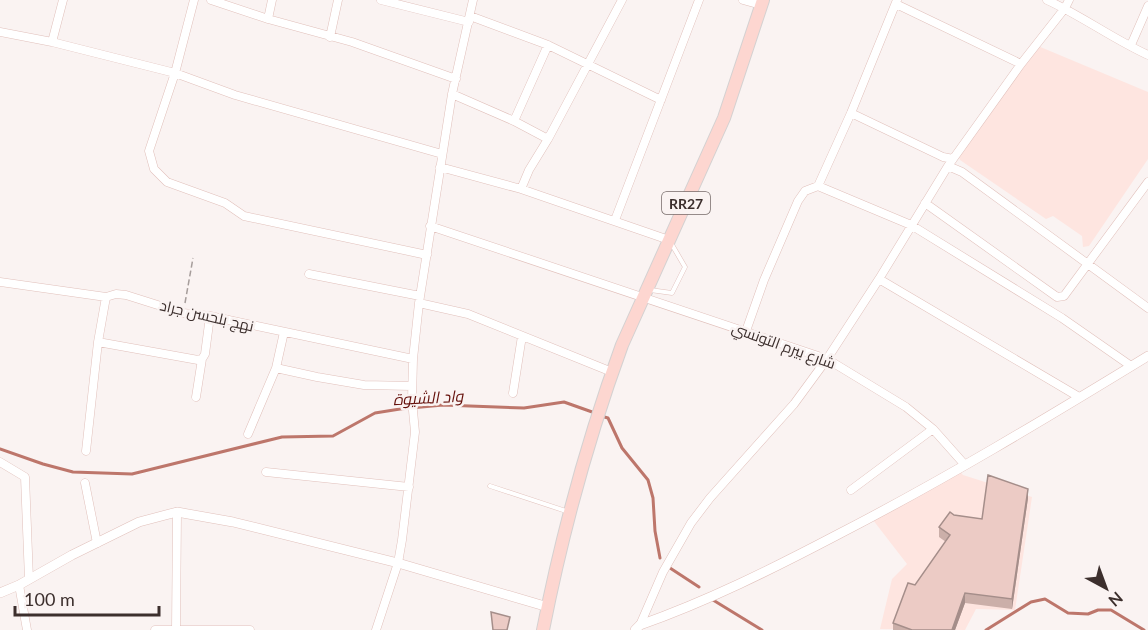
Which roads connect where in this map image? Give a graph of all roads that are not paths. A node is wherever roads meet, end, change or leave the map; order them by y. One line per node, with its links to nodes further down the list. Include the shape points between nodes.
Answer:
1 (63, 0): 20 (street)
2 (194, 0): 26 (street)
3 (211, 0): 16 (street)
4 (272, 0): 16 (street)
5 (338, 0): 19 (street)
6 (381, 0): 17 (street)
7 (473, 0): 17 (street)
8 (622, 0): 24 (street)
9 (699, 0): 29 (street)
10 (744, 0): 13 (street)
11 (1047, 0): 14 (street)
12 (896, 2): 25 (street); 30 (street)
13 (762, 3): 43 (main road, RR27, via 724,118)
14 (1067, 4): 22 (street, via 1081,20); 25 (street)
15 (1148, 6): 22 (street)
16 (268, 19): 19 (street)
17 (469, 19): 21 (street); 27 (street)
18 (0, 32): 20 (street)
19 (330, 37): 27 (street)
20 (52, 42): 26 (street)
21 (548, 45): 24 (street); 31 (street)
22 (1131, 45): 23 (street)
23 (1148, 55)
24 (588, 64): 29 (street); 32 (street)
25 (1021, 64): 34 (street)
26 (175, 74): 33 (street); 44 (street, via 149,150 154,169 167,182 225,203 244,216)
27 (456, 79): 28 (street)
28 (452, 94): 31 (street); 33 (street)
29 (661, 100): 40 (street)
30 (851, 113): 34 (street); 37 (street)
31 (514, 121): 32 (street)
32 (548, 139): 38 (street)
33 (442, 154): 35 (street)
34 (950, 162): 39 (street); 45 (street)
35 (440, 167): 38 (street); 42 (street)
36 (1148, 182): 45 (street)
37 (818, 186): 41 (street); 54 (street, via 805,191 798,201)
38 (521, 189): 40 (street)
39 (925, 203): 41 (street); 45 (street, via 1057,297 1064,296)
40 (615, 220): 43 (street)
41 (911, 225): 47 (street); 62 (street, via 1062,318)
42 (430, 226): 44 (street); 49 (street, شارع بيرم التونسي)
43 (669, 240): 49 (main road, RR27); 49 (lane, via 685,267 672,293)
44 (427, 255): 51 (street)
45 (1089, 264): 52 (street)
46 (309, 274): 51 (street)
47 (879, 279): 59 (street); 67 (street)
48 (0, 282): 50 (street, نهج بلحسن جراد)
49 (645, 292): 54 (street, شارع بيرم التونسي); 64 (main road, RR27)
50 (106, 297): 53 (street, نهج بلحسن جراد, via 126,295 183,313); 57 (street)
51 (420, 299): 56 (street); 61 (street)
52 (1147, 306)
53 (210, 316): 55 (street, نهج بلحسن جراد); 60 (street, via 206,354)
54 (746, 331): 59 (street, شارع بيرم التونسي)
55 (284, 332): 61 (street, نهج بلحسن جراد); 63 (street)
56 (522, 336): 64 (street); 66 (street)
57 (98, 342): 60 (street); 71 (street)
58 (1148, 356): 62 (street)
59 (828, 358): 69 (street, شارع بيرم التونسي, via 906,407); 87 (street, via 794,404 691,523)
60 (202, 359): 68 (street)
61 (413, 359): 65 (street)
62 (1131, 366): 67 (street)
63 (276, 368): 65 (street, via 364,385); 70 (street)
64 (612, 372): 80 (main road, RR27)
65 (412, 386): 77 (street, via 415,432)
66 (513, 393)
67 (1080, 397): 73 (street)
68 (196, 398)
69 (933, 429): 73 (street, شارع بيرم التونسي); 78 (street)
70 (248, 434)
71 (86, 451)
72 (0, 462): 83 (street, via 25,477)
73 (965, 465): 87 (street, via 766,572)
74 (266, 472): 77 (street)
75 (85, 483): 81 (street)
76 (490, 486): 80 (lane)
77 (409, 487): 82 (street)
78 (851, 490)
79 (177, 512): 81 (street, via 139,522); 82 (street); 90 (street)
80 (570, 512): 86 (main road, RR27)
81 (97, 543): 83 (street)
82 (398, 563): 86 (street); 92 (street)
83 (29, 579): 84 (street)
84 (19, 585): 85 (street); 88 (street)
85 (0, 593)
86 (548, 608): 93 (main road, RR27)
87 (637, 628)
88 (27, 630)
89 (155, 630): 90 (street)
90 (176, 630): 91 (street)
91 (250, 630)
92 (376, 630)
93 (543, 630)

